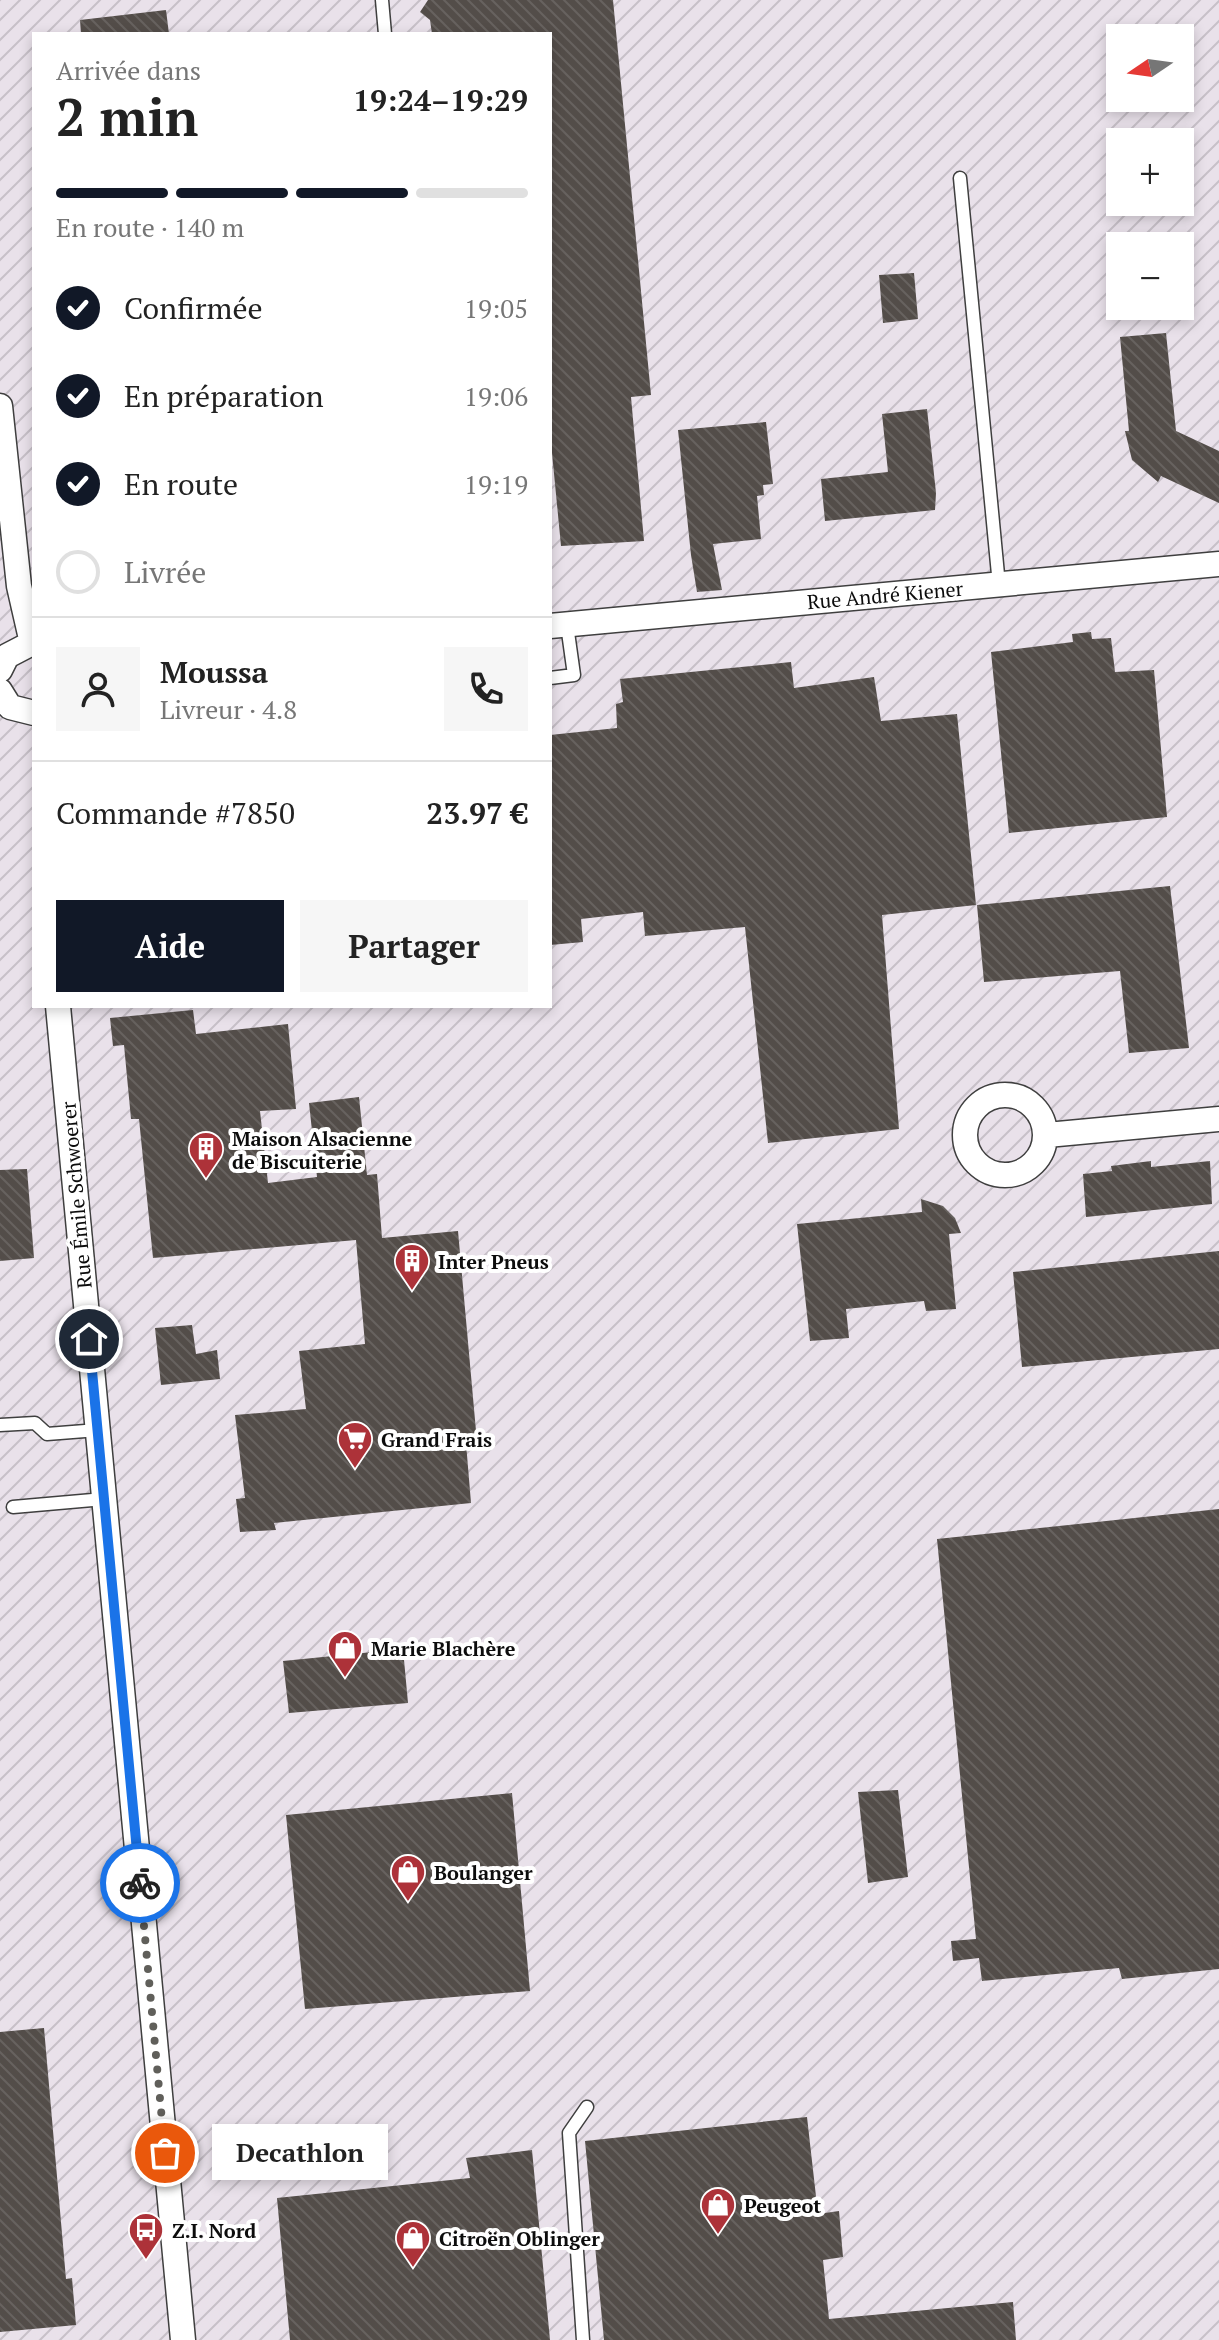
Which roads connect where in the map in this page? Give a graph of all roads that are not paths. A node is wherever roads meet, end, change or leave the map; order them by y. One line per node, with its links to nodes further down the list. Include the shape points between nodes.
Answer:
1 (382, 0): 2 (lane)
2 (385, 32)
3 (960, 178): 6 (lane)
4 (0, 406): 8 (street, via 19,586)
5 (1219, 564): 6 (street, Rue André Kiener)
6 (999, 585): 7 (street, Rue André Kiener)
7 (559, 625): 11 (lane, via 574,675)
8 (32, 639)
9 (32, 644): 10 (street, via 7,656)
10 (0, 670)
11 (552, 678)
12 (0, 691): 13 (street, via 10,707)
13 (32, 712)
14 (58, 1008): 18 (street, Rue Émile Schwoerer)
15 (1219, 1119): 16 (street)
16 (1047, 1135)
17 (0, 1425): 18 (lane, via 35,1423 47,1434)
18 (98, 1430): 19 (street, Rue Émile Schwoerer)
19 (104, 1499): 20 (lane); 22 (street, Rue Émile Schwoerer)
20 (13, 1507)
21 (587, 2107): 23 (lane, via 569,2133)
22 (183, 2340)
23 (583, 2340)

